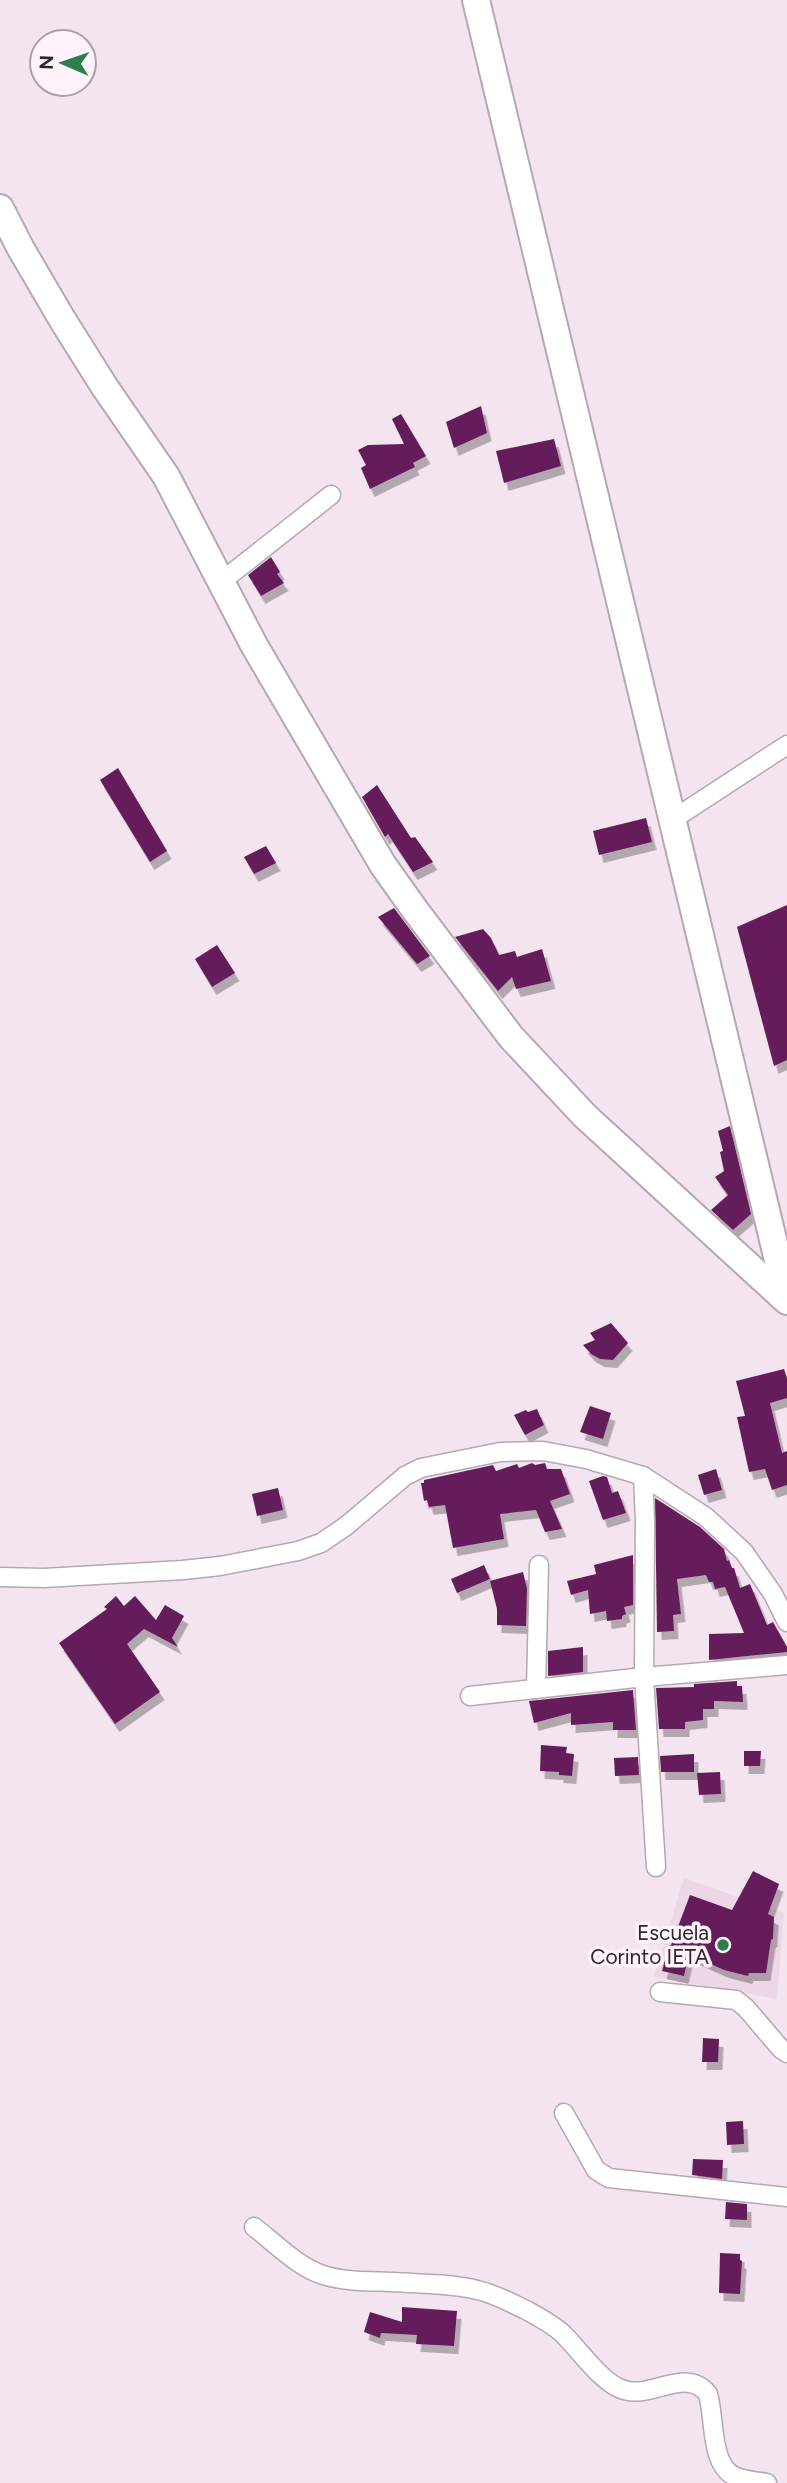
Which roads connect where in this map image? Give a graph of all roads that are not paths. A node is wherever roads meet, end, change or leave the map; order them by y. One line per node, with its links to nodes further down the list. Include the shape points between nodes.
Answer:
1 (476, 0): 6 (street)
2 (0, 208): 4 (street, via 62,319 166,476)
3 (331, 495): 4 (street)
4 (222, 581): 7 (street, via 254,645 383,865 503,1027 584,1116)
5 (787, 745): 6 (street)
6 (672, 820): 7 (street)
7 (787, 1299)
8 (643, 1476): 10 (street, via 543,1451 500,1452 410,1472 346,1526 321,1543 298,1550 183,1570); 11 (street, via 706,1517 744,1552); 13 (street)
9 (539, 1565): 14 (street)
10 (0, 1577)
11 (787, 1622)
12 (787, 1665): 13 (street)
13 (644, 1677): 14 (street); 16 (street)
14 (536, 1689): 15 (street)
15 (470, 1696)
16 (656, 1867)
17 (660, 1992): 18 (street, via 736,2000)
18 (787, 2053)
19 (564, 2113): 20 (street, via 596,2170 609,2178)
20 (787, 2197)
21 (254, 2227): 22 (street, via 325,2276 478,2290 527,2311 559,2330 620,2389 643,2392 687,2382 703,2386 711,2402 723,2468 739,2478)
22 (767, 2483)

